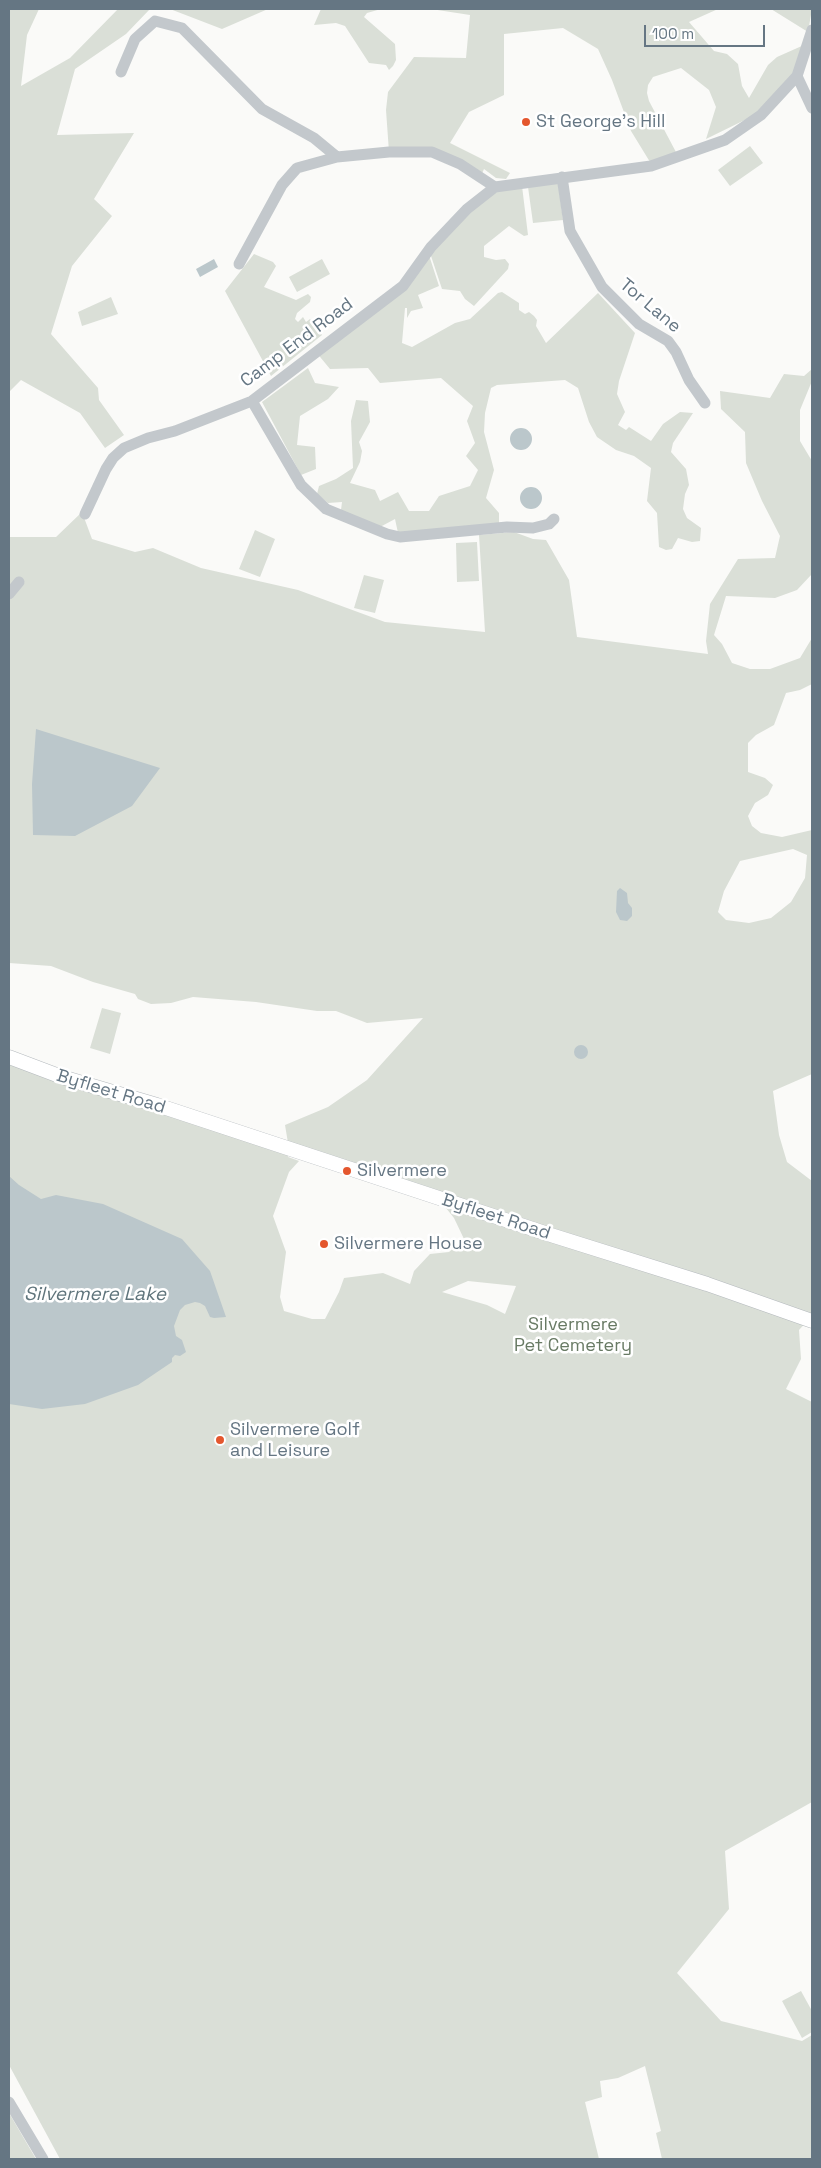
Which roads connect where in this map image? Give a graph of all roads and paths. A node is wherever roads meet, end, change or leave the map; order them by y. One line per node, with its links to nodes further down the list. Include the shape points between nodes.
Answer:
1 (812, 30): 3 (street, Camp End Road)
2 (121, 72): 5 (street, via 135,39 155,21 182,28 262,109 314,138)
3 (797, 76): 4 (street); 6 (street, Camp End Road, via 761,115 725,140 651,166)
4 (812, 108)
5 (337, 157): 7 (street, via 432,152 460,164); 8 (street, via 297,168 282,185)
6 (562, 177): 7 (street, Camp End Road); 10 (street, Tor Lane, via 570,231 602,288 639,324 668,341)
7 (495, 187): 9 (street, Camp End Road, via 467,209 431,247 402,286)
8 (239, 264)
9 (252, 401): 11 (street, Camp End Road, via 124,448 106,469); 12 (street, via 301,485 326,509 387,534 400,537 507,527 533,528 549,524)
10 (705, 403)
11 (85, 514)
12 (554, 519)
13 (19, 582): 14 (street)
14 (9, 594)
15 (9, 1058): 16 (main road, Byfleet Road)
16 (812, 1320)
17 (9, 2102): 18 (street)
18 (43, 2159)

